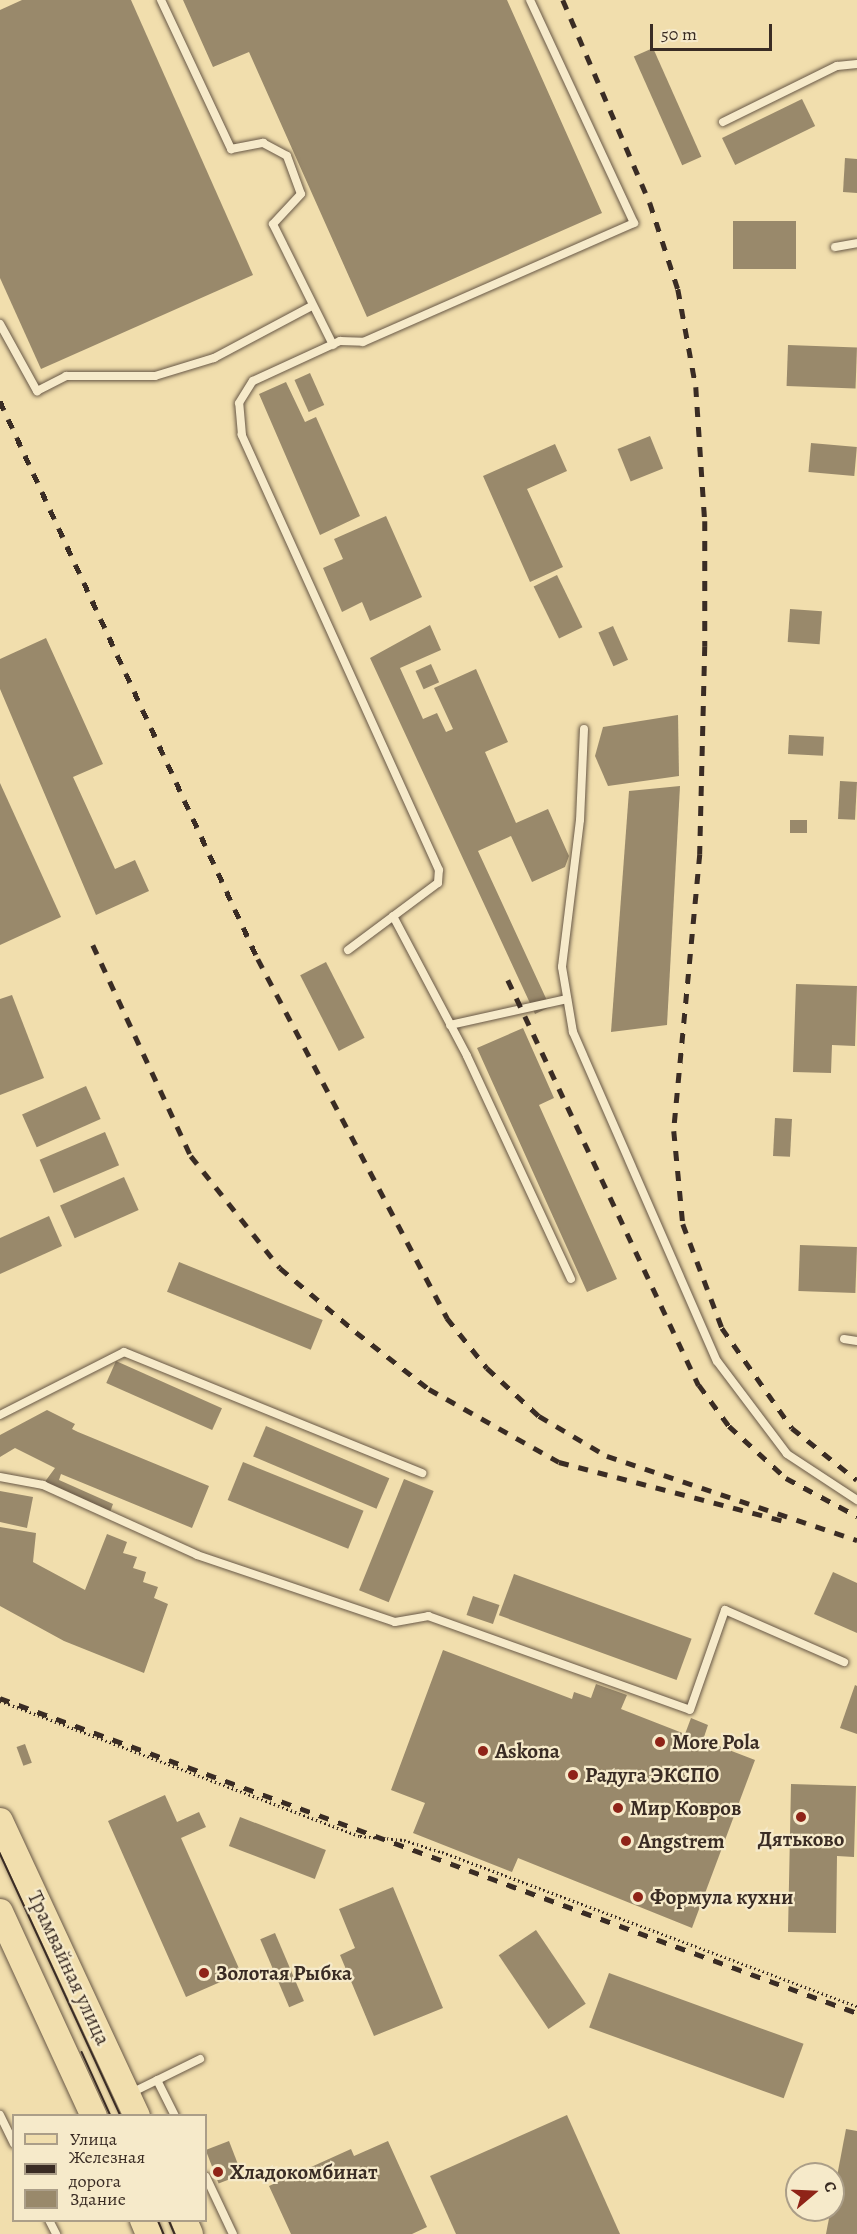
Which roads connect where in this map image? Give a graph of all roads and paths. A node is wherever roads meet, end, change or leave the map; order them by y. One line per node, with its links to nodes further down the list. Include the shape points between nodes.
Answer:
1 (161, 0): 7 (lane, via 231,149 263,143 286,156 301,194 273,224)
2 (530, 0): 9 (lane, via 634,223 363,342)
3 (857, 64): 4 (lane, via 837,66)
4 (723, 122)
5 (857, 243): 6 (lane)
6 (835, 247)
7 (312, 306): 8 (lane, via 214,358 155,376 66,376 37,391); 9 (lane)
8 (0, 324)
9 (333, 345): 11 (lane, via 253,381 239,403 242,435 439,870 438,883)
10 (584, 729): 13 (lane, via 580,820 562,967)
11 (393, 916): 12 (lane); 14 (lane)
12 (348, 950)
13 (567, 999): 14 (lane); 21 (lane, via 573,1032 635,1183 717,1361 787,1454)
14 (450, 1025): 15 (lane)
15 (571, 1279)
16 (844, 1339): 17 (lane)
17 (857, 1341)
18 (0, 1415): 19 (lane, via 124,1352)
19 (422, 1473)
20 (0, 1477): 22 (lane, via 43,1485 197,1555 394,1622 428,1616 690,1710 725,1610)
21 (857, 1500)
22 (844, 1662)
23 (0, 1701): 26 (path, via 330,1826 442,1852)
24 (0, 1821): 29 (main road, Трамвайная улица)
25 (0, 1912): 30 (main road, Трамвайная улица)
26 (857, 2006)
27 (200, 2059): 28 (lane)
28 (157, 2080): 29 (lane); 31 (lane)
29 (132, 2105)
30 (94, 2114)
31 (174, 2114)
32 (0, 2115): 33 (lane)
33 (12, 2140)
34 (207, 2179): 35 (lane)
35 (232, 2234)

